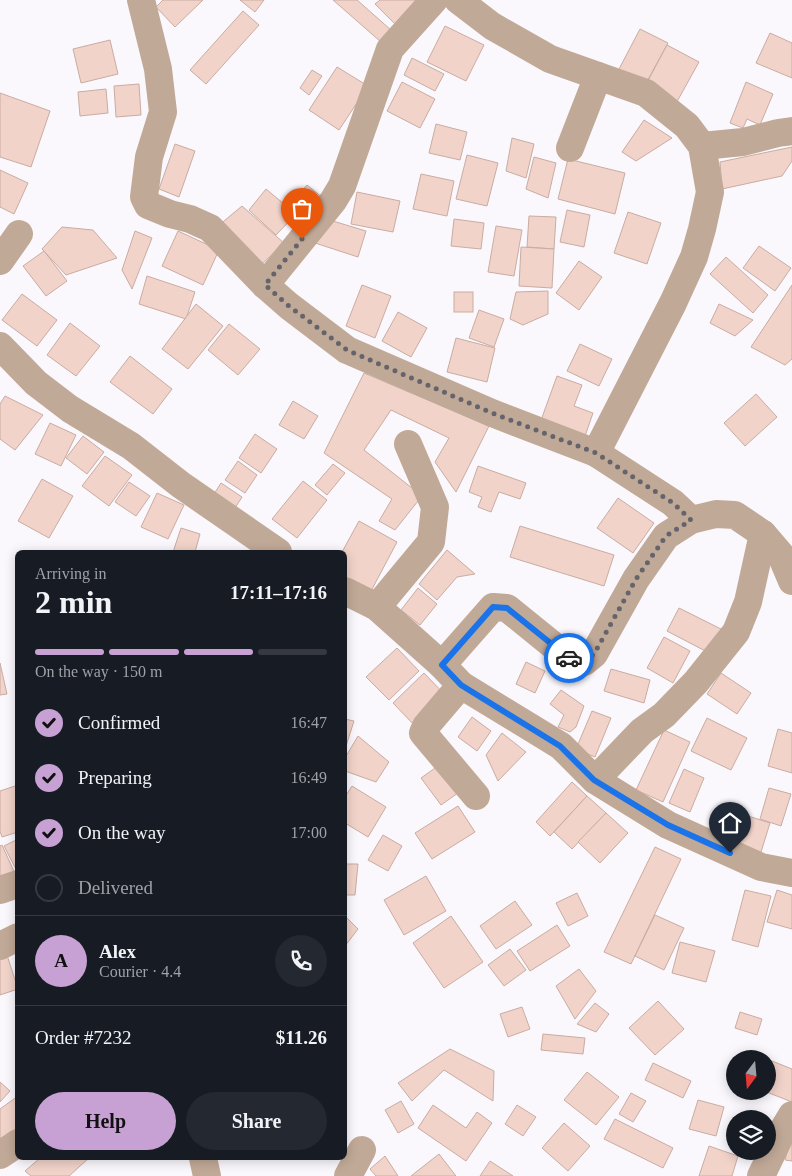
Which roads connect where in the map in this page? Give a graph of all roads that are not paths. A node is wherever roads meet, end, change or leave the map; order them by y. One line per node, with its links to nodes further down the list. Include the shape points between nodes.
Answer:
1 (141, 0): 10 (street, via 158,69 163,112 148,157 144,197 148,204 210,228)
2 (434, 0): 10 (street, via 390,49 342,186)
3 (458, 0): 4 (street, via 492,26 550,59)
4 (598, 76): 6 (street, via 646,93 687,126); 7 (street)
5 (792, 131): 6 (street, via 743,142)
6 (702, 146): 13 (street, via 710,192 694,257)
7 (570, 148)
8 (19, 234): 9 (street)
9 (0, 261)
10 (265, 285): 13 (street, via 347,350 492,413)
11 (0, 346): 16 (street, via 36,383 70,409 131,446)
12 (408, 444): 19 (street, via 435,506 431,542)
13 (596, 453): 14 (street, via 673,503)
14 (691, 520): 15 (street, via 716,514 735,515); 20 (street, via 666,536 636,579 594,654 584,662 570,659 507,608 493,607)
15 (763, 534): 17 (street, via 781,554); 22 (street, via 748,602 736,632 696,682)
16 (275, 550)
17 (792, 581)
18 (347, 592): 19 (street)
19 (377, 606): 20 (street)
20 (442, 665): 21 (street)
21 (461, 685): 22 (street, via 560,746); 23 (street, via 423,733)
22 (594, 780): 24 (street, via 668,825 761,867)
23 (476, 796)
24 (792, 873)
25 (15, 885): 26 (street)
26 (0, 890)
27 (15, 938): 28 (street)
28 (0, 946)
29 (792, 1115): 36 (street)
30 (15, 1145): 32 (street)
31 (362, 1150): 35 (street)
32 (0, 1155)
33 (203, 1160): 34 (street)
34 (207, 1176)
35 (348, 1176)
36 (760, 1176)

